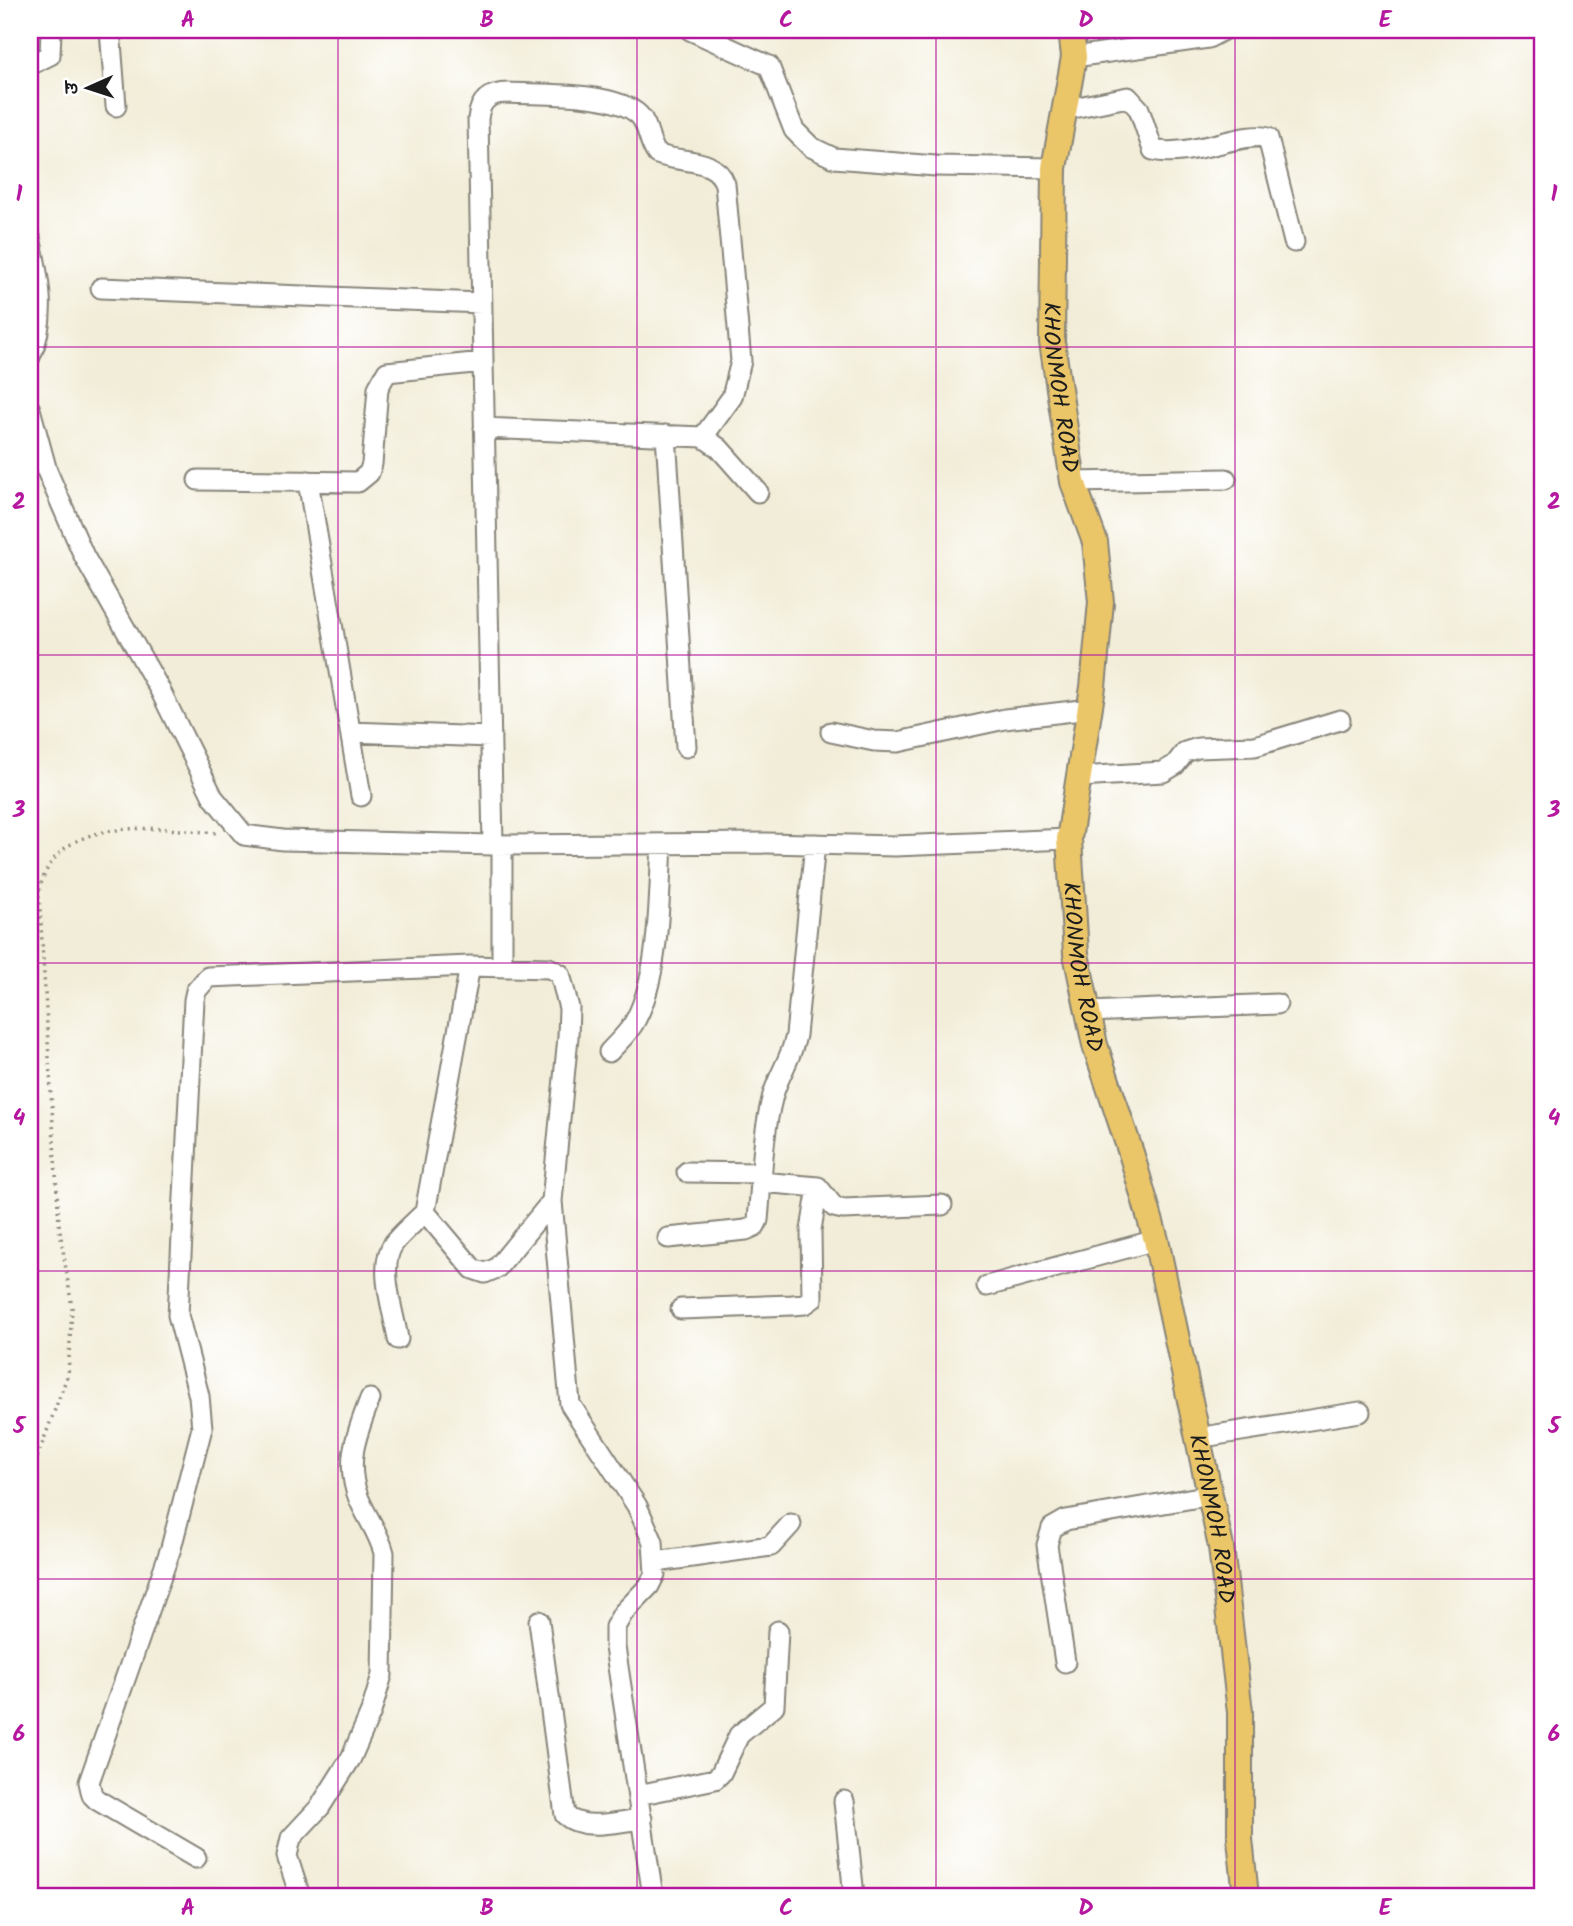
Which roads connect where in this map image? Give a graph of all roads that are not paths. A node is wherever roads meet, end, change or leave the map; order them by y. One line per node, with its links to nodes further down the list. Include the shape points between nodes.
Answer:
1 (51, 30): 7 (street, via 50,55)
2 (110, 30): 8 (street)
3 (690, 30): 10 (street, via 769,66 794,130 811,147 834,158)
4 (1071, 30): 6 (main road, KHONMOH ROAD)
5 (1223, 30): 6 (street, via 1208,38)
6 (1074, 57): 9 (main road, KHONMOH ROAD)
7 (30, 65)
8 (116, 106)
9 (1063, 110): 10 (main road, KHONMOH ROAD); 12 (street, via 1128,97 1139,109 1153,150 1163,153 1260,135 1268,138)
10 (1054, 168): 24 (main road, KHONMOH ROAD, via 1052,342)
11 (30, 237): 15 (street, via 42,307)
12 (1294, 242)
13 (101, 288): 14 (street)
14 (482, 303): 16 (street); 20 (street, via 480,106 496,93 509,93 593,98 633,110 641,117 657,154 712,165 722,173 725,184 741,361 732,397)
15 (30, 357)
16 (483, 362): 18 (street); 23 (street, via 387,372 378,388 369,473 358,482)
17 (30, 409): 37 (street, via 47,471 84,556 160,690 213,797 244,835 284,841)
18 (484, 428): 19 (street); 30 (street)
19 (666, 435): 20 (street); 31 (street)
20 (703, 437): 25 (street, via 719,448)
21 (1226, 479): 24 (street)
22 (198, 480): 23 (street)
23 (308, 481): 28 (street)
24 (1073, 482): 26 (main road, KHONMOH ROAD, via 1095,542 1100,571)
25 (758, 492)
26 (1090, 709): 29 (street, via 1005,719 898,742); 32 (main road, KHONMOH ROAD)
27 (1340, 720): 32 (street, via 1255,747 1198,748 1155,773)
28 (350, 732): 30 (street); 33 (street)
29 (831, 732)
30 (491, 737): 37 (street)
31 (686, 747)
32 (1079, 777): 34 (main road, KHONMOH ROAD)
33 (360, 796)
34 (1069, 839): 36 (street, via 895,846); 41 (main road, KHONMOH ROAD, via 1076,954)
35 (662, 844): 36 (street); 37 (street); 42 (street, via 656,931 642,1002 636,1019)
36 (815, 844): 44 (street, via 796,1035 769,1111)
37 (498, 845): 39 (street)
38 (470, 966): 39 (street); 48 (street); 66 (street, via 215,976 202,981 196,991 178,1315 199,1396 202,1428 171,1548 89,1782 97,1800)
39 (502, 966): 46 (street, via 549,968 560,974 566,986 568,1037)
40 (1277, 1004): 41 (street)
41 (1087, 1012): 50 (main road, KHONMOH ROAD)
42 (609, 1052)
43 (687, 1172): 44 (street)
44 (762, 1178): 45 (street); 49 (street, via 755,1226)
45 (818, 1187): 47 (street, via 834,1207 843,1209); 52 (street, via 811,1230 812,1299 792,1305)
46 (552, 1201): 48 (street, via 498,1268 485,1273 472,1269); 59 (street, via 570,1404 643,1516)
47 (942, 1205)
48 (425, 1212): 53 (street, via 388,1255)
49 (668, 1238)
50 (1156, 1240): 51 (street); 56 (main road, KHONMOH ROAD)
51 (987, 1286)
52 (681, 1309)
53 (398, 1339)
54 (370, 1399): 67 (street, via 354,1443 351,1468 384,1553 382,1675 372,1712 351,1758 320,1807 292,1838 287,1856)
55 (1360, 1412): 56 (street)
56 (1197, 1438): 57 (main road, KHONMOH ROAD)
57 (1211, 1495): 62 (street, via 1066,1520 1052,1528 1047,1545); 70 (main road, KHONMOH ROAD, via 1240,1712 1240,1839)
58 (791, 1524): 59 (street, via 771,1546)
59 (656, 1562): 63 (street, via 649,1586 615,1627)
60 (539, 1621): 65 (street, via 565,1815 575,1824 586,1825)
61 (778, 1631): 63 (street, via 774,1706 739,1735 721,1773 706,1782)
62 (1065, 1662)
63 (639, 1795): 65 (street)
64 (844, 1801): 69 (street)
65 (642, 1819): 68 (street)
66 (196, 1858)
67 (300, 1896)
68 (653, 1896)
69 (854, 1896)
70 (1246, 1896)

